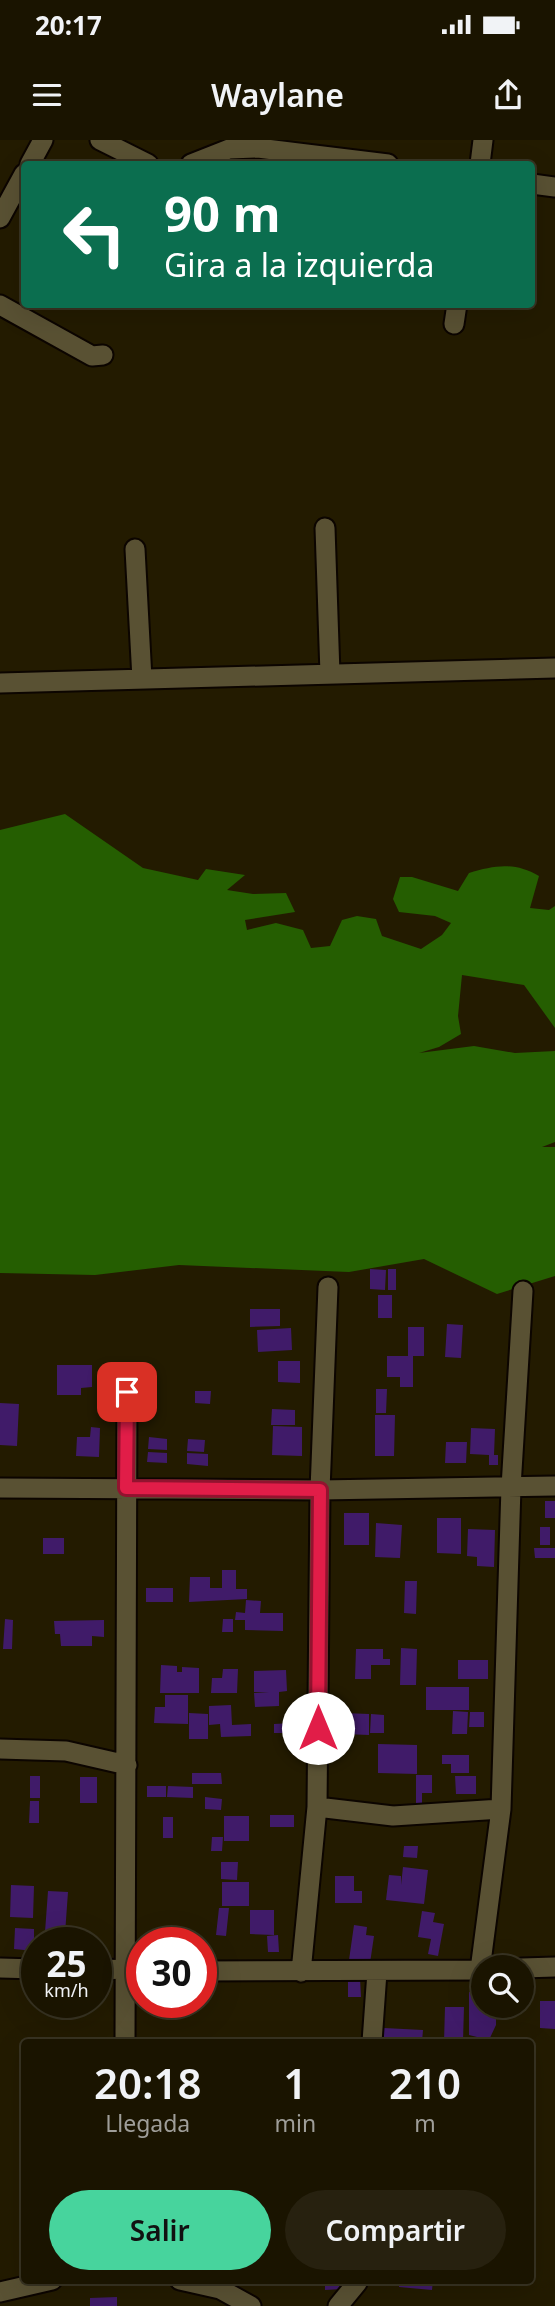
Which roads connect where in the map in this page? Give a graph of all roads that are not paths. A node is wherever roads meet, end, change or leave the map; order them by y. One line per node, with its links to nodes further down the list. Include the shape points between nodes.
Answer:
1 (43, 140): 4 (street)
2 (100, 140): 5 (street)
3 (484, 140): 8 (street)
4 (32, 161)
5 (142, 161)
6 (199, 161): 7 (street, via 229,149 258,148)
7 (364, 161)
8 (480, 161)
9 (21, 180): 12 (street)
10 (535, 184): 11 (street)
11 (555, 187)
12 (0, 218)
13 (0, 305): 14 (street, via 92,356)
14 (103, 355)
15 (325, 527): 18 (street)
16 (135, 549): 19 (street)
17 (555, 668): 18 (street)
18 (330, 674): 19 (street)
19 (142, 679): 20 (street)
20 (0, 683)
21 (328, 1287): 28 (street)
22 (523, 1291): 25 (street)
23 (127, 1392): 27 (street)
24 (555, 1486): 25 (street)
25 (511, 1487): 28 (street); 32 (street)
26 (0, 1488): 27 (street)
27 (126, 1488): 28 (street); 30 (street)
28 (320, 1490): 31 (street)
29 (0, 1749): 30 (street, via 66,1751)
30 (127, 1765): 33 (street)
31 (317, 1807): 32 (street, via 393,1816); 41 (street)
32 (501, 1809): 34 (street)
33 (133, 1927)
34 (484, 1955)
35 (555, 1967): 37 (street)
36 (0, 1968): 38 (street)
37 (534, 1968)
38 (21, 1969)
39 (471, 1970): 42 (street)
40 (217, 1971): 41 (street)
41 (301, 1972): 42 (street)
42 (377, 1972): 45 (street)
43 (128, 2018): 44 (street)
44 (125, 2039)
45 (372, 2039)
46 (35, 2284): 50 (street)
47 (198, 2284): 51 (street, via 220,2289)
48 (355, 2284): 52 (street)
49 (357, 2284): 53 (street)
50 (0, 2292)
51 (251, 2306)
52 (338, 2306)
53 (357, 2306)

